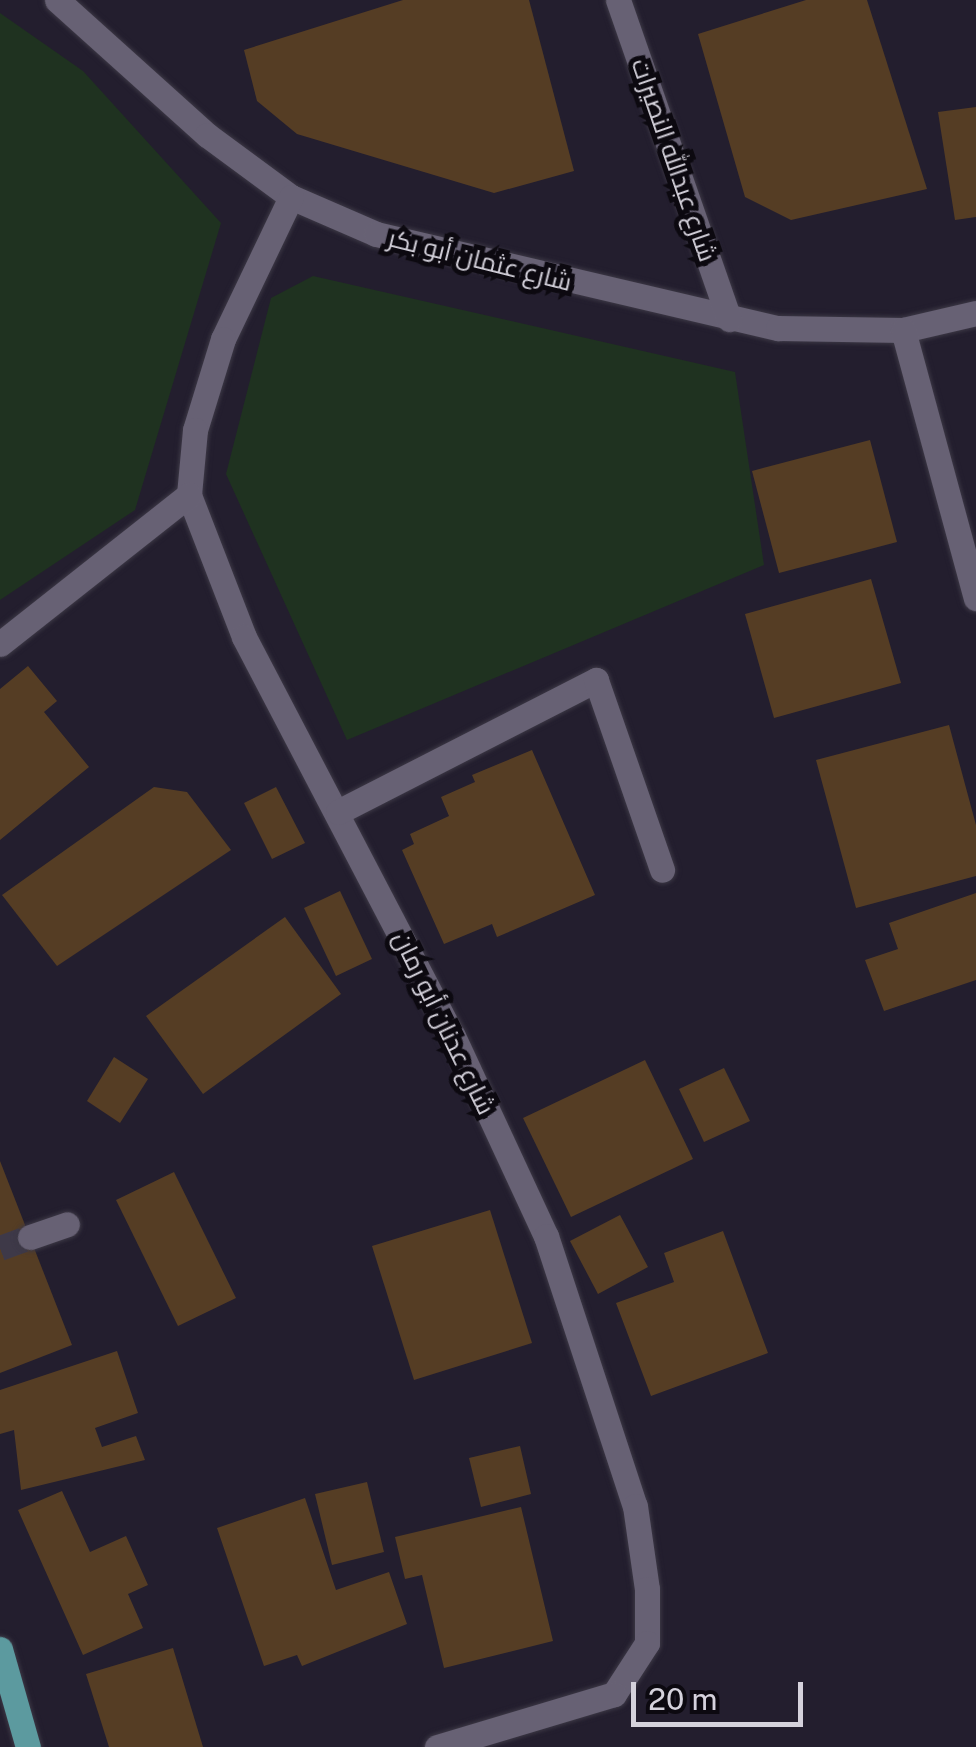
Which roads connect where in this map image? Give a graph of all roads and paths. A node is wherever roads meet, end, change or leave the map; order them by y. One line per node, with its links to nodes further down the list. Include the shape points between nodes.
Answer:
1 (58, 0): 3 (street, شارع عثمان أبو بكر, via 206,135)
2 (618, 0): 5 (street, شارع عبدالله النصيرات)
3 (292, 197): 5 (street, شارع عثمان أبو بكر, via 376,234); 7 (street, شارع عدنان أبو رمان, via 224,339 195,430)
4 (976, 312): 6 (street, شارع عثمان أبو بكر)
5 (729, 319): 6 (street, شارع عثمان أبو بكر, via 832,332)
6 (902, 330): 8 (street)
7 (189, 495): 9 (street); 10 (street, شارع عدنان أبو رمان, via 244,637)
8 (976, 598)
9 (0, 644)
10 (338, 812): 11 (street, via 596,680); 16 (street, شارع عدنان أبو رمان, via 546,1236 630,1487 647,1588 646,1643 614,1694)
11 (662, 870)
12 (67, 1224): 13 (street)
13 (30, 1237)
14 (0, 1650): 15 (main road)
15 (28, 1747)
16 (437, 1747)

